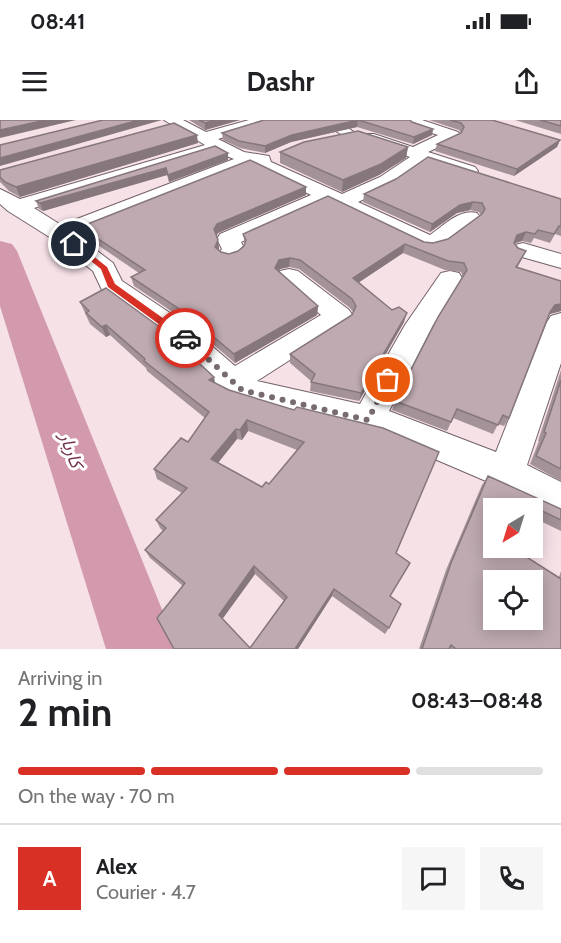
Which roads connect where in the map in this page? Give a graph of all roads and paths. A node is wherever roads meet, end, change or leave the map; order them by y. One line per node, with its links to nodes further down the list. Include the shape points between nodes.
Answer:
1 (324, 120): 5 (street)
2 (416, 123): 8 (street, via 452,135)
3 (169, 124): 6 (street)
4 (261, 124): 6 (street)
5 (360, 128): 7 (street); 8 (street, via 358,134)
6 (212, 141): 10 (street, via 232,154); 13 (street)
7 (328, 141)
8 (419, 154): 11 (street); 12 (street, via 387,181)
9 (277, 155): 10 (street, via 267,160)
10 (251, 159): 12 (street); 15 (street)
11 (481, 175)
12 (335, 198): 14 (street, via 431,244); 17 (street, via 228,239 234,250)
13 (8, 201): 15 (street)
14 (470, 217)
15 (59, 233): 22 (street, via 104,268 111,285 176,330)
16 (523, 250): 18 (street)
17 (231, 254)
18 (561, 261)
19 (289, 276): 22 (street, via 339,316)
20 (450, 278): 23 (street, via 404,351)
21 (561, 322): 24 (street)
22 (233, 382): 23 (street, via 242,390)
23 (368, 420): 24 (street, via 387,424)
24 (506, 473): 25 (street)
25 (561, 502)

